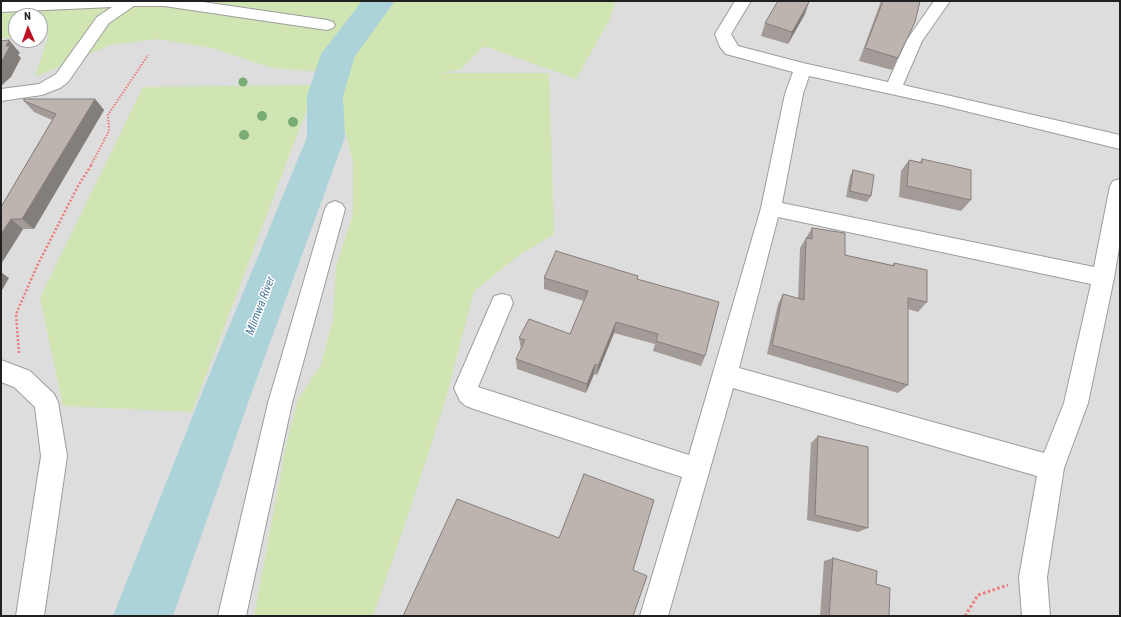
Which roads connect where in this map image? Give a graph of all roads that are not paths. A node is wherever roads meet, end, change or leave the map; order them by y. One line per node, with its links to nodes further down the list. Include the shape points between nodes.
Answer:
1 (743, 1): 6 (street, via 723,34 732,50)
2 (942, 1): 7 (street, via 914,42)
3 (131, 2): 4 (street, via 63,3); 5 (street, via 164,1); 8 (street, via 103,20 62,78 54,84 42,89)
4 (1, 8)
5 (327, 25)
6 (803, 69): 7 (street); 11 (street, via 794,94)
7 (893, 89): 9 (street)
8 (1, 95)
9 (1120, 142)
10 (1120, 186): 13 (street)
11 (771, 208): 13 (street); 16 (street)
12 (335, 209): 20 (street, via 280,403)
13 (1103, 278): 17 (street, via 1076,403)
14 (502, 303): 18 (street, via 466,388 468,393 474,398)
15 (11, 375): 19 (street, via 46,402 54,456)
16 (725, 376): 17 (street); 18 (street)
17 (1051, 468): 22 (street, via 1033,577)
18 (698, 470): 21 (street)
19 (30, 616)
20 (232, 616)
21 (654, 616)
22 (1036, 616)

